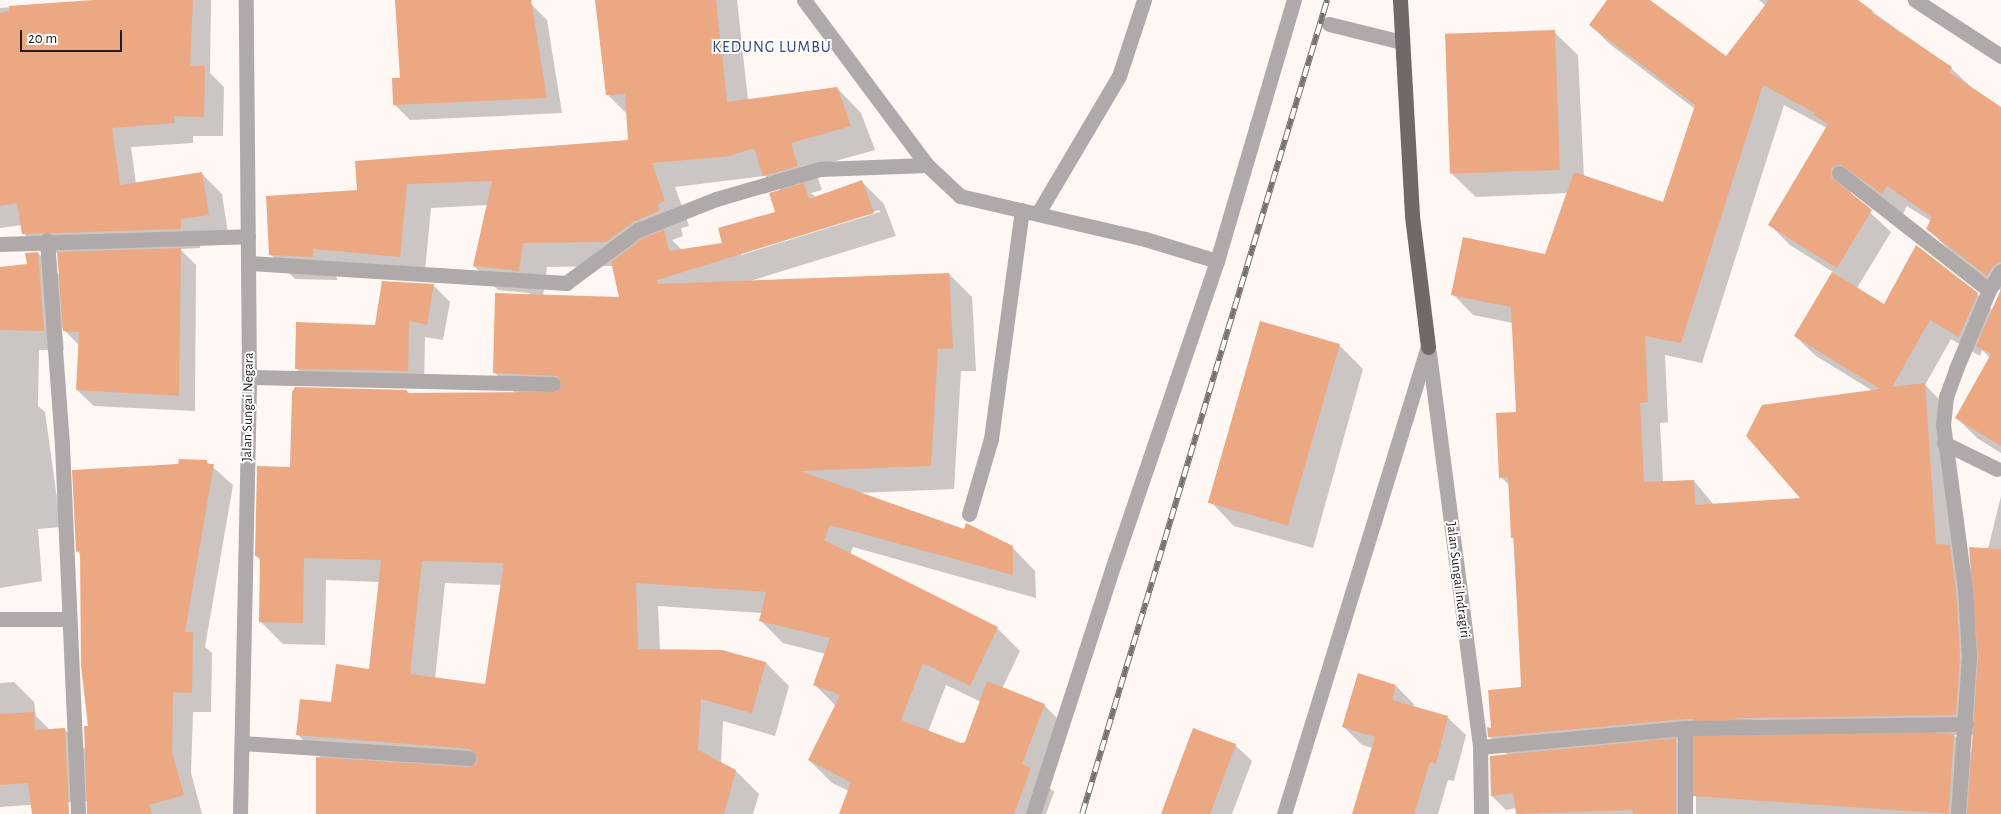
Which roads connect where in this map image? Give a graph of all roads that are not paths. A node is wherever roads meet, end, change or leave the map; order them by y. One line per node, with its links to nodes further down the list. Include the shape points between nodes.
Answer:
1 (246, 0): 14 (street, Jalan Sungai Negara)
2 (804, 0): 10 (street)
3 (1144, 0): 13 (street, via 1119,76)
4 (1294, 0): 17 (street)
5 (1400, 0): 8 (main road)
6 (1915, 0): 9 (street)
7 (1329, 24): 8 (street)
8 (1402, 42): 21 (main road, via 1412,216)
9 (2001, 56)
10 (927, 165): 12 (street, via 960,196); 18 (street, via 820,169 725,196 638,230 566,283)
11 (1839, 173): 20 (street)
12 (1022, 210): 13 (street); 26 (street, via 991,439)
13 (1038, 213): 17 (street, via 1145,239)
14 (248, 236): 15 (street); 18 (street, Jalan Sungai Negara)
15 (47, 240): 16 (street); 27 (street, via 62,445)
16 (0, 244)
17 (1217, 261): 36 (street)
18 (248, 263): 22 (street, Jalan Sungai Negara)
19 (2001, 271): 20 (street)
20 (1989, 290): 24 (street, via 1946,398)
21 (1428, 347): 32 (street, Jalan Sungai Indragiri); 37 (street)
22 (249, 377): 23 (street); 31 (street, Jalan Sungai Negara)
23 (553, 384)
24 (1944, 443): 25 (street); 29 (street, via 1965,597 1969,656)
25 (1997, 469)
26 (969, 514)
27 (68, 619): 28 (street); 34 (street)
28 (0, 620)
29 (1966, 724): 30 (street); 40 (street)
30 (1685, 728): 32 (street); 39 (street)
31 (242, 744): 33 (street); 35 (street, Jalan Sungai Negara)
32 (1480, 748): 38 (street, Jalan Sungai Indragiri)
33 (469, 758)
34 (78, 814)
35 (240, 814)
36 (1033, 814)
37 (1284, 814)
38 (1481, 814)
39 (1685, 814)
40 (1958, 814)

